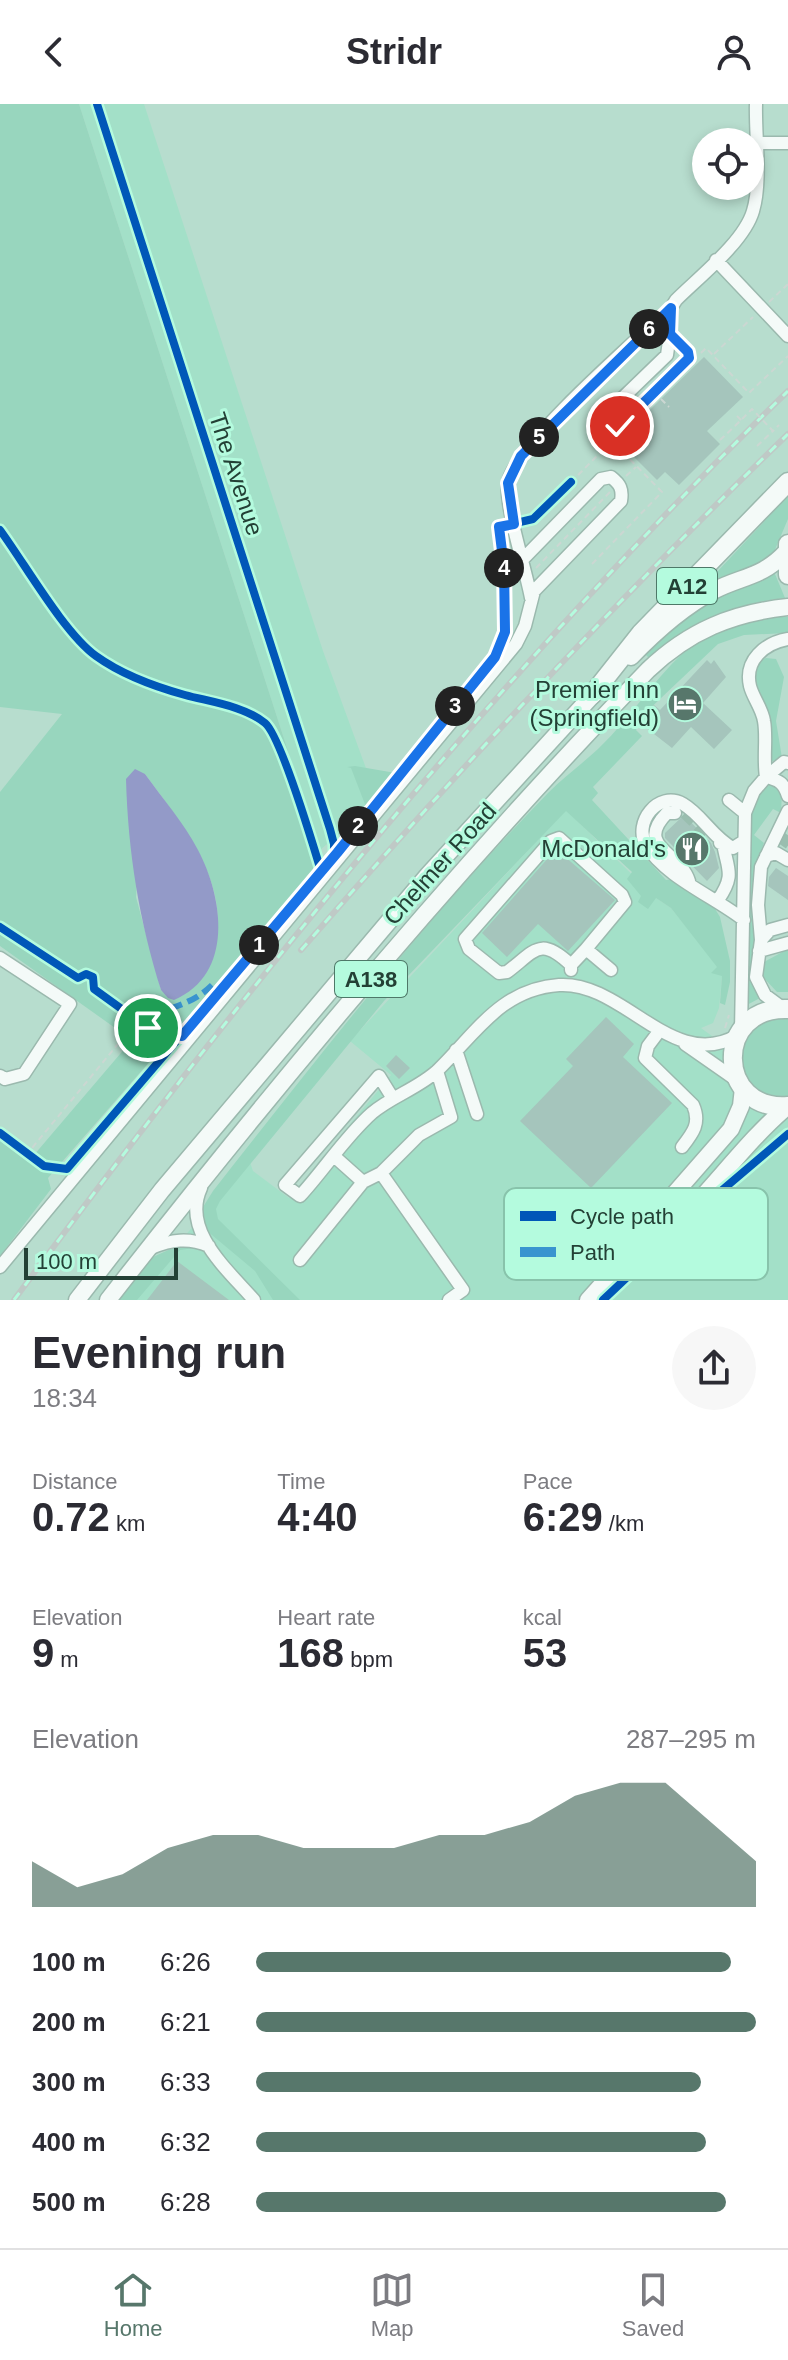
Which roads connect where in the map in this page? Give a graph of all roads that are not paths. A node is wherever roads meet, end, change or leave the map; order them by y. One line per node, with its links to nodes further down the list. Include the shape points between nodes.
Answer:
1 (756, 104): 2 (street)
2 (755, 128)
3 (764, 143): 4 (street)
4 (788, 143)
5 (755, 200): 6 (street, via 744,229)
6 (716, 260): 7 (street); 9 (street)
7 (671, 308): 8 (street); 12 (street, via 512,469 508,498)
8 (670, 334): 8 (street, via 689,358 620,426 609,425 608,412 667,355)
9 (788, 336)
10 (788, 482): 17 (highway, A12, via 641,633)
11 (787, 548): 13 (highway); 17 (main road, Chelmer Road / A138, via 765,572 718,588 673,617)
12 (524, 558): 14 (street); 14 (street, via 601,479 611,477 619,483 621,501)
13 (788, 575)
14 (531, 598): 28 (street, via 516,644)
15 (788, 607): 55 (main road, Chelmer Road / A138, via 745,613 705,627 648,670 440,897)
16 (788, 639): 19 (street, via 766,646 749,670 765,724)
17 (592, 695): 64 (main road, Chelmer Road / A138, via 428,875 162,1190)
18 (788, 763): 19 (street)
19 (766, 777): 20 (street, via 777,779); 24 (street)
20 (788, 796)
21 (729, 800): 24 (street)
22 (788, 811): 29 (street)
23 (680, 813): 30 (street, via 667,813 655,831 657,843)
24 (745, 813): 26 (street)
25 (345, 823): 28 (street, via 349,837)
26 (744, 841): 27 (street, via 733,848); 32 (street)
27 (719, 842): 30 (street, via 683,804 659,805 643,820 647,847); 31 (street, via 730,867 727,887)
28 (344, 853): 62 (street)
29 (781, 855): 35 (street, via 761,867)
30 (690, 884): 31 (street)
31 (718, 900): 32 (street)
32 (744, 920): 43 (street)
33 (788, 925): 35 (street, via 770,930)
34 (788, 943): 35 (street)
35 (760, 945): 41 (street, via 758,986)
36 (586, 949): 38 (street); 38 (street, via 625,902 559,838 465,939 469,949 499,973 545,948); 39 (street)
37 (0, 958): 47 (street, via 70,1004 24,1074)
38 (571, 965): 40 (street)
39 (611, 970)
40 (571, 985): 42 (street); 45 (street, via 516,996)
41 (786, 1009): 43 (highway, via 757,1015)
42 (660, 1030): 44 (street); 52 (street, via 645,1058 697,1114 694,1131)
43 (739, 1033): 44 (street, via 711,1045); 48 (highway, via 732,1061)
44 (679, 1040): 48 (street)
45 (456, 1050): 46 (street); 51 (street)
46 (437, 1071): 49 (street); 54 (street, via 451,1117 419,1135)
47 (0, 1076)
48 (741, 1085): 50 (highway, via 764,1103); 57 (main road, via 741,1106 731,1129)
49 (392, 1097): 53 (street); 53 (street, via 379,1076 285,1185 300,1196)
50 (788, 1106): 58 (main road)
51 (477, 1114)
52 (682, 1147)
53 (335, 1157): 56 (street)
54 (381, 1173): 56 (street); 67 (street, via 463,1290)
55 (207, 1174): 59 (street, via 195,1207); 60 (main road, Chelmer Road / A138)
56 (363, 1182): 61 (street)
57 (679, 1188)
58 (708, 1188)
59 (209, 1246): 60 (street, via 180,1239); 66 (street)
60 (148, 1249): 65 (main road, Chelmer Road / A138)
61 (300, 1260)
62 (0, 1267)
63 (606, 1280): 68 (main road)
64 (77, 1300)
65 (108, 1300)
66 (254, 1300)
67 (449, 1300)
68 (588, 1300)

